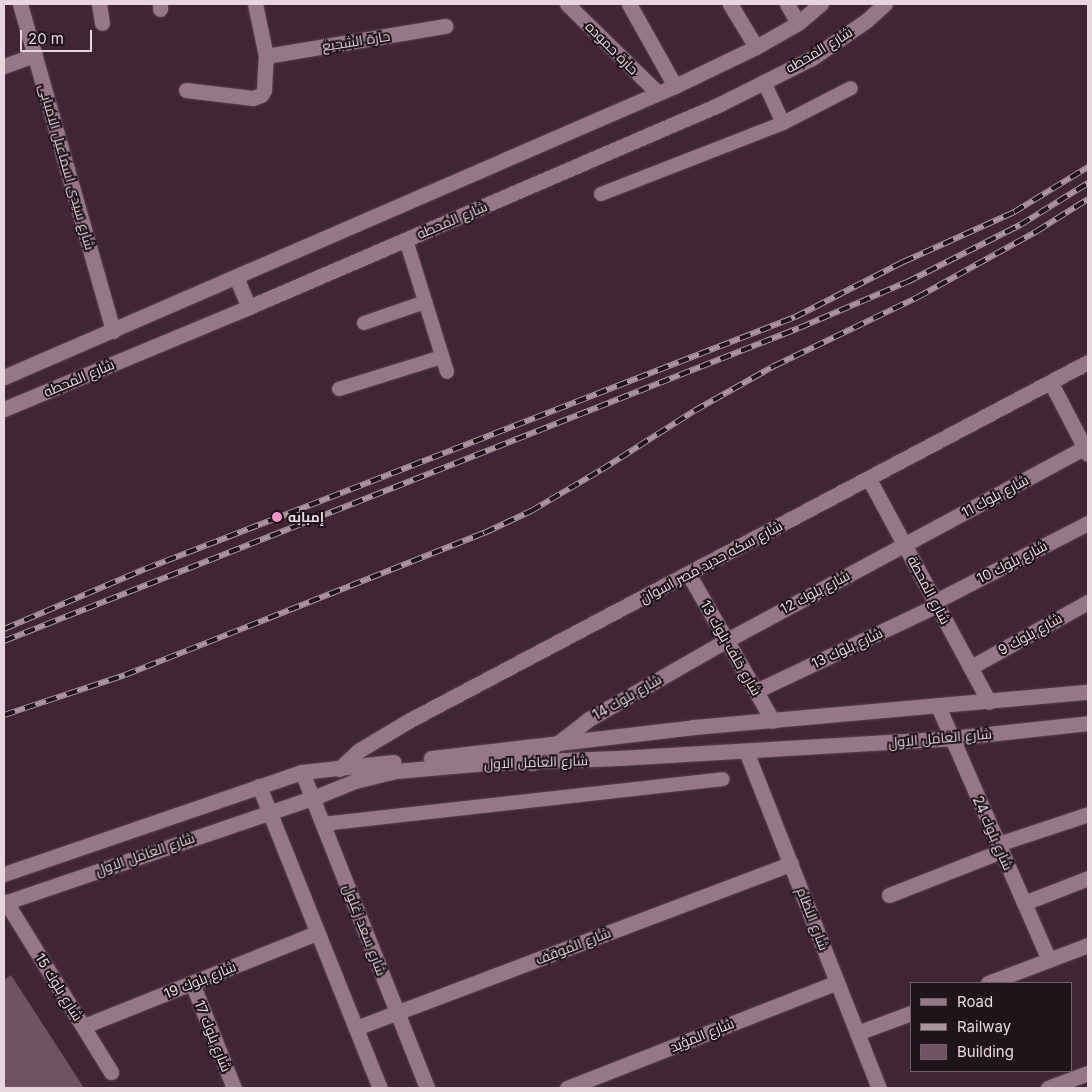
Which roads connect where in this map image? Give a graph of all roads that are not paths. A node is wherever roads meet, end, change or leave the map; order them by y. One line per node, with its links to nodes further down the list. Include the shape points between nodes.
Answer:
1 (20, 4): 14 (street, شارع سيدى اسماعيل الامبابى)
2 (99, 4): 10 (street)
3 (255, 4): 15 (street)
4 (566, 4): 21 (street, حارة حموده)
5 (629, 4): 18 (street)
6 (730, 4): 13 (street)
7 (787, 4): 11 (street)
8 (822, 4): 11 (street)
9 (885, 4): 17 (street, شارع المحطه, via 812,58)
10 (102, 23)
11 (798, 23): 13 (street)
12 (446, 26): 15 (street, حارة الشجيع)
13 (756, 46): 18 (street)
14 (35, 54): 16 (street); 29 (street, شارع سيدى اسماعيل الامبابى)
15 (266, 56): 20 (street, via 264,90 257,98)
16 (4, 66)
17 (764, 82): 22 (lane); 24 (street, شارع المحطه)
18 (675, 86): 21 (street)
19 (851, 88): 22 (lane)
20 (186, 90)
21 (658, 93): 25 (street)
22 (783, 124): 23 (lane)
23 (601, 194)
24 (406, 240): 26 (lane); 27 (street, شارع المحطه)
25 (236, 277): 27 (street); 29 (street)
26 (425, 302): 28 (lane); 30 (lane)
27 (249, 308): 36 (street, شارع المحطه)
28 (364, 323)
29 (113, 331): 33 (street)
30 (442, 357): 32 (lane); 35 (lane)
31 (1088, 362): 34 (street, شارع سكه حديد مصر اسوان)
32 (447, 372)
33 (4, 377)
34 (1051, 383): 37 (street); 38 (street, شارع سكه حديد مصر اسوان)
35 (339, 389)
36 (4, 409)
37 (1087, 449): 40 (street, شارع بلوك 11)
38 (869, 479): 40 (street, شارع المحطة); 41 (street, شارع سكه حديد مصر اسوان)
39 (1088, 523): 43 (street, شارع بلوك 10)
40 (904, 544): 43 (street, شارع المحطة); 44 (street, شارع بلوك 12)
41 (689, 575): 44 (street, شارع خلف بلوك 13); 56 (street, شارع سكه حديد مصر اسوان, via 381,736)
42 (1088, 602): 45 (street, شارع بلوك 9)
43 (936, 603): 45 (street, شارع المحطة); 46 (street, شارع بلوك 13)
44 (727, 640): 46 (street, شارع خلف بلوك 13); 53 (street, شارع بلوك 14, via 589,719)
45 (971, 667): 48 (street, شارع المحطة)
46 (756, 691): 50 (street, شارع خلف بلوك 13)
47 (1088, 692): 48 (street, شارع العامل الاول)
48 (989, 702): 49 (street, شارع العامل الاول)
49 (938, 706): 50 (street, شارع العامل الاول); 52 (street, شارع بلوك 24)
50 (773, 721): 53 (street, شارع العامل الاول)
51 (1088, 723): 52 (street, شارع العامل الاول)
52 (951, 738): 54 (street, شارع العامل الاول); 64 (street, شارع بلوك 24)
53 (557, 742): 55 (street, شارع بلوك 14); 56 (street, شارع العامل الاول)
54 (746, 751): 55 (street, شارع العامل الاول); 65 (street, شارع النظام)
55 (532, 763): 60 (street, شارع العامل الاول, via 396,771 355,781)
56 (339, 768): 57 (street, شارع العامل الاول)
57 (302, 772): 59 (street, شارع العامل الاول); 60 (street, شارع سعد زغلول)
58 (722, 779): 63 (lane)
59 (258, 786): 61 (street); 66 (street, شارع العامل الاول)
60 (313, 798): 61 (street, شارع العامل الاول); 63 (street, شارع سعد زغلول)
61 (268, 812): 69 (street, شارع العامل الاول); 71 (street)
62 (1088, 814): 64 (street)
63 (323, 824): 77 (street, شارع سعد زغلول)
64 (999, 847): 68 (street); 70 (street, شارع بلوك 24)
65 (791, 864): 74 (street, شارع النظام); 77 (street, شارع الموقف)
66 (4, 874)
67 (1088, 878): 70 (street)
68 (889, 896)
69 (5, 902): 79 (street, شارع بلوك 15)
70 (1024, 903): 73 (street, شارع بلوك 24)
71 (317, 933): 76 (street, شارع بلوك 19); 80 (street)
72 (1088, 945): 73 (street)
73 (1050, 960): 75 (street)
74 (837, 982): 81 (street, شارع النظام); 87 (street, شارع المؤيد)
75 (991, 982)
76 (192, 983): 79 (street, شارع بلوك 19); 84 (street, شارع بلوك 17)
77 (397, 1012): 80 (street, شارع الموقف); 86 (street, شارع سعد زغلول)
78 (910, 1013): 81 (street)
79 (84, 1026): 82 (street, شارع بلوك 15)
80 (356, 1028): 85 (street)
81 (857, 1034): 88 (street, شارع النظام)
82 (111, 1072)
83 (1088, 1073): 89 (street)
84 (234, 1088)
85 (380, 1088)
86 (427, 1088)
87 (567, 1088)
88 (879, 1088)
89 (1048, 1088)

